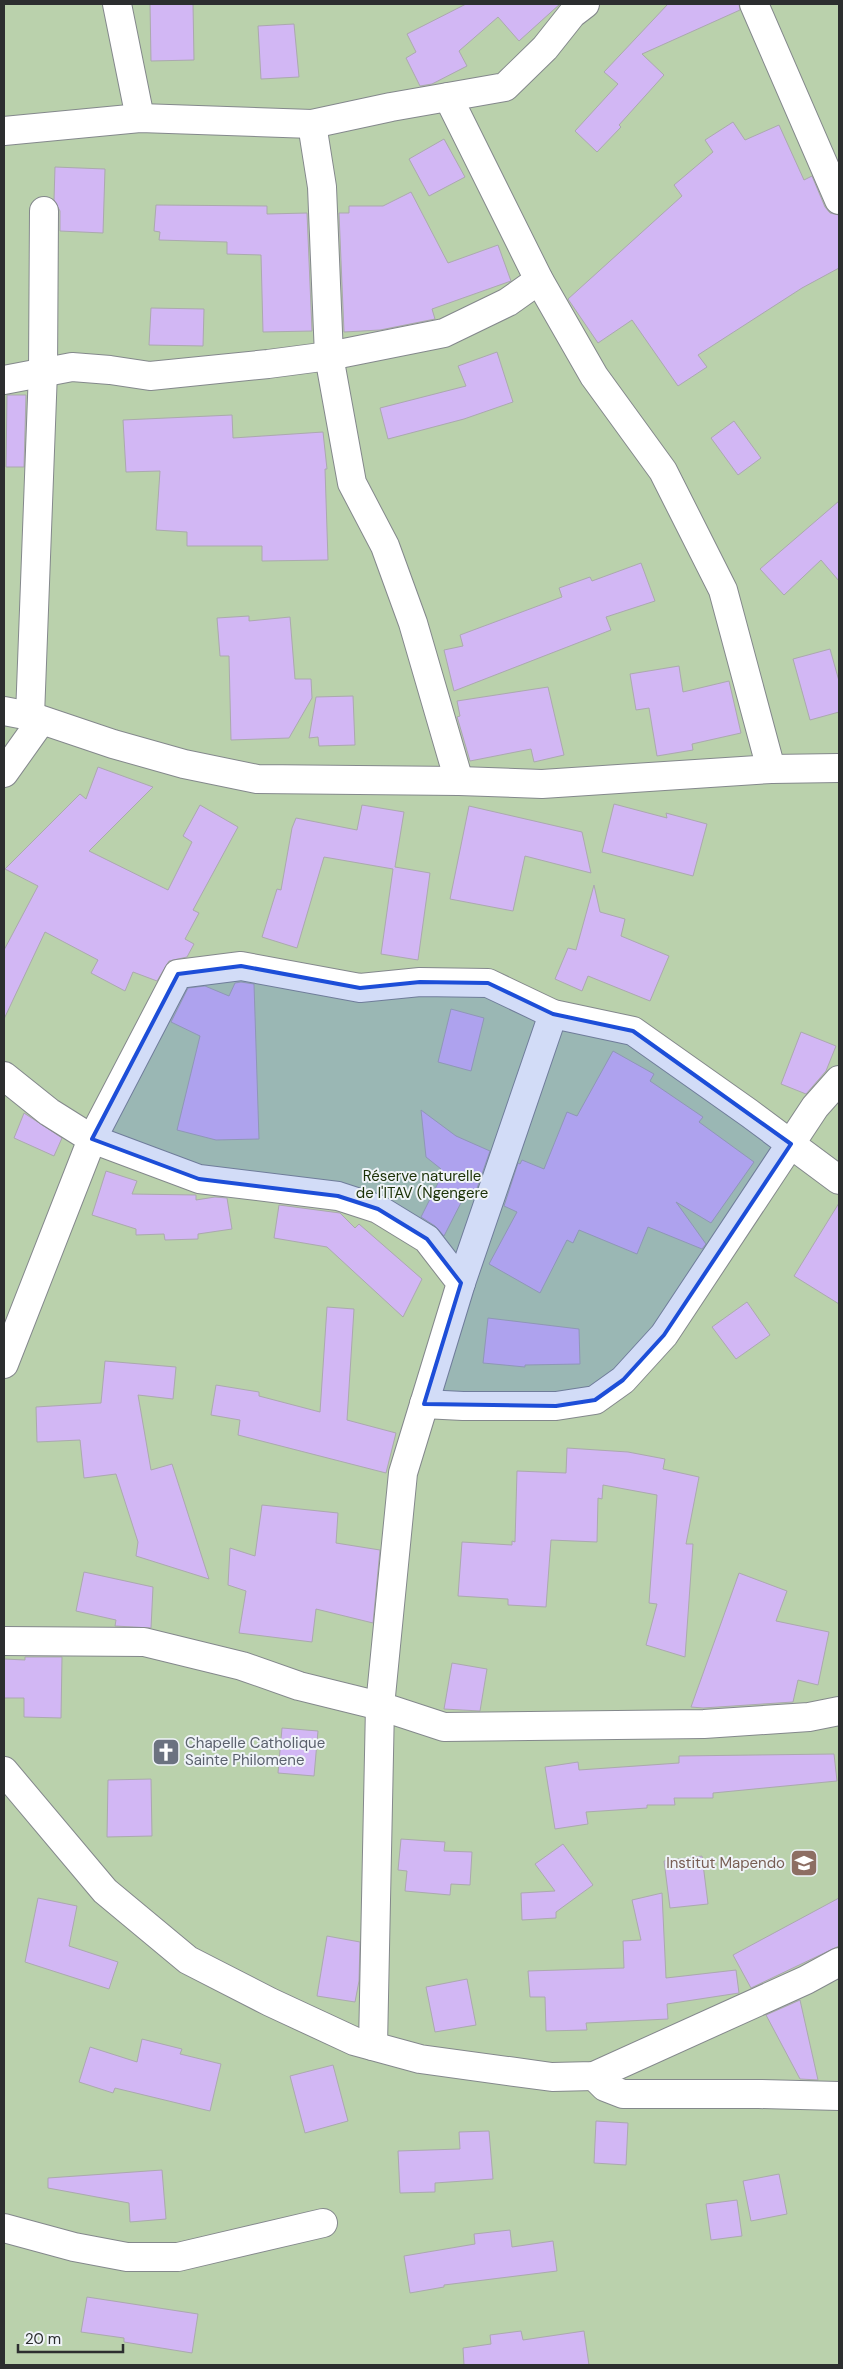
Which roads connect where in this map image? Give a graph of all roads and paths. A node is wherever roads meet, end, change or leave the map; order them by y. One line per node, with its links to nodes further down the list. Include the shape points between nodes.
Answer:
1 (117, 4): 5 (street)
2 (586, 4): 4 (street, via 572,14 545,48 505,87)
3 (754, 4): 8 (street)
4 (448, 97): 6 (street); 10 (street)
5 (140, 118): 6 (street); 7 (street)
6 (312, 124): 11 (street, via 322,187)
7 (4, 131)
8 (839, 200)
9 (44, 211): 12 (street)
10 (539, 280): 11 (street, via 508,302 444,333); 16 (street, via 594,376 664,471 723,590)
11 (329, 356): 12 (street, via 150,376 72,367); 18 (street, via 352,483 384,546 413,623)
12 (43, 371): 13 (street); 14 (street)
13 (4, 380)
14 (25, 716): 17 (street); 18 (street, via 184,764 257,779)
15 (839, 768): 16 (street)
16 (771, 769): 18 (street, via 542,784)
17 (4, 773)
18 (459, 781)
19 (553, 1014): 22 (street, via 488,983 420,982 360,988 241,966 178,974); 23 (street, via 633,1030); 25 (street)
20 (4, 1076): 22 (street, via 49,1112)
21 (839, 1080): 23 (street, via 815,1107)
22 (92, 1139): 25 (street, via 199,1179 338,1196 378,1209 427,1239); 26 (street)
23 (791, 1144): 24 (street); 27 (street, via 664,1335 623,1380 595,1400 556,1406)
24 (839, 1180)
25 (461, 1283): 27 (street)
26 (4, 1364)
27 (424, 1404): 29 (street, via 403,1473)
28 (4, 1641): 29 (street, via 144,1642)
29 (380, 1706): 30 (street, via 444,1727 704,1724 809,1717); 33 (street)
30 (839, 1711)
31 (4, 1771): 33 (street, via 105,1891 188,1960 278,2006 354,2041)
32 (839, 1962): 34 (street, via 798,1984)
33 (373, 2046): 34 (street, via 420,2059 552,2077)
34 (594, 2076): 35 (street, via 604,2087 623,2094)
35 (839, 2096)
36 (323, 2223): 37 (street, via 178,2257 127,2257)
37 (4, 2228)

